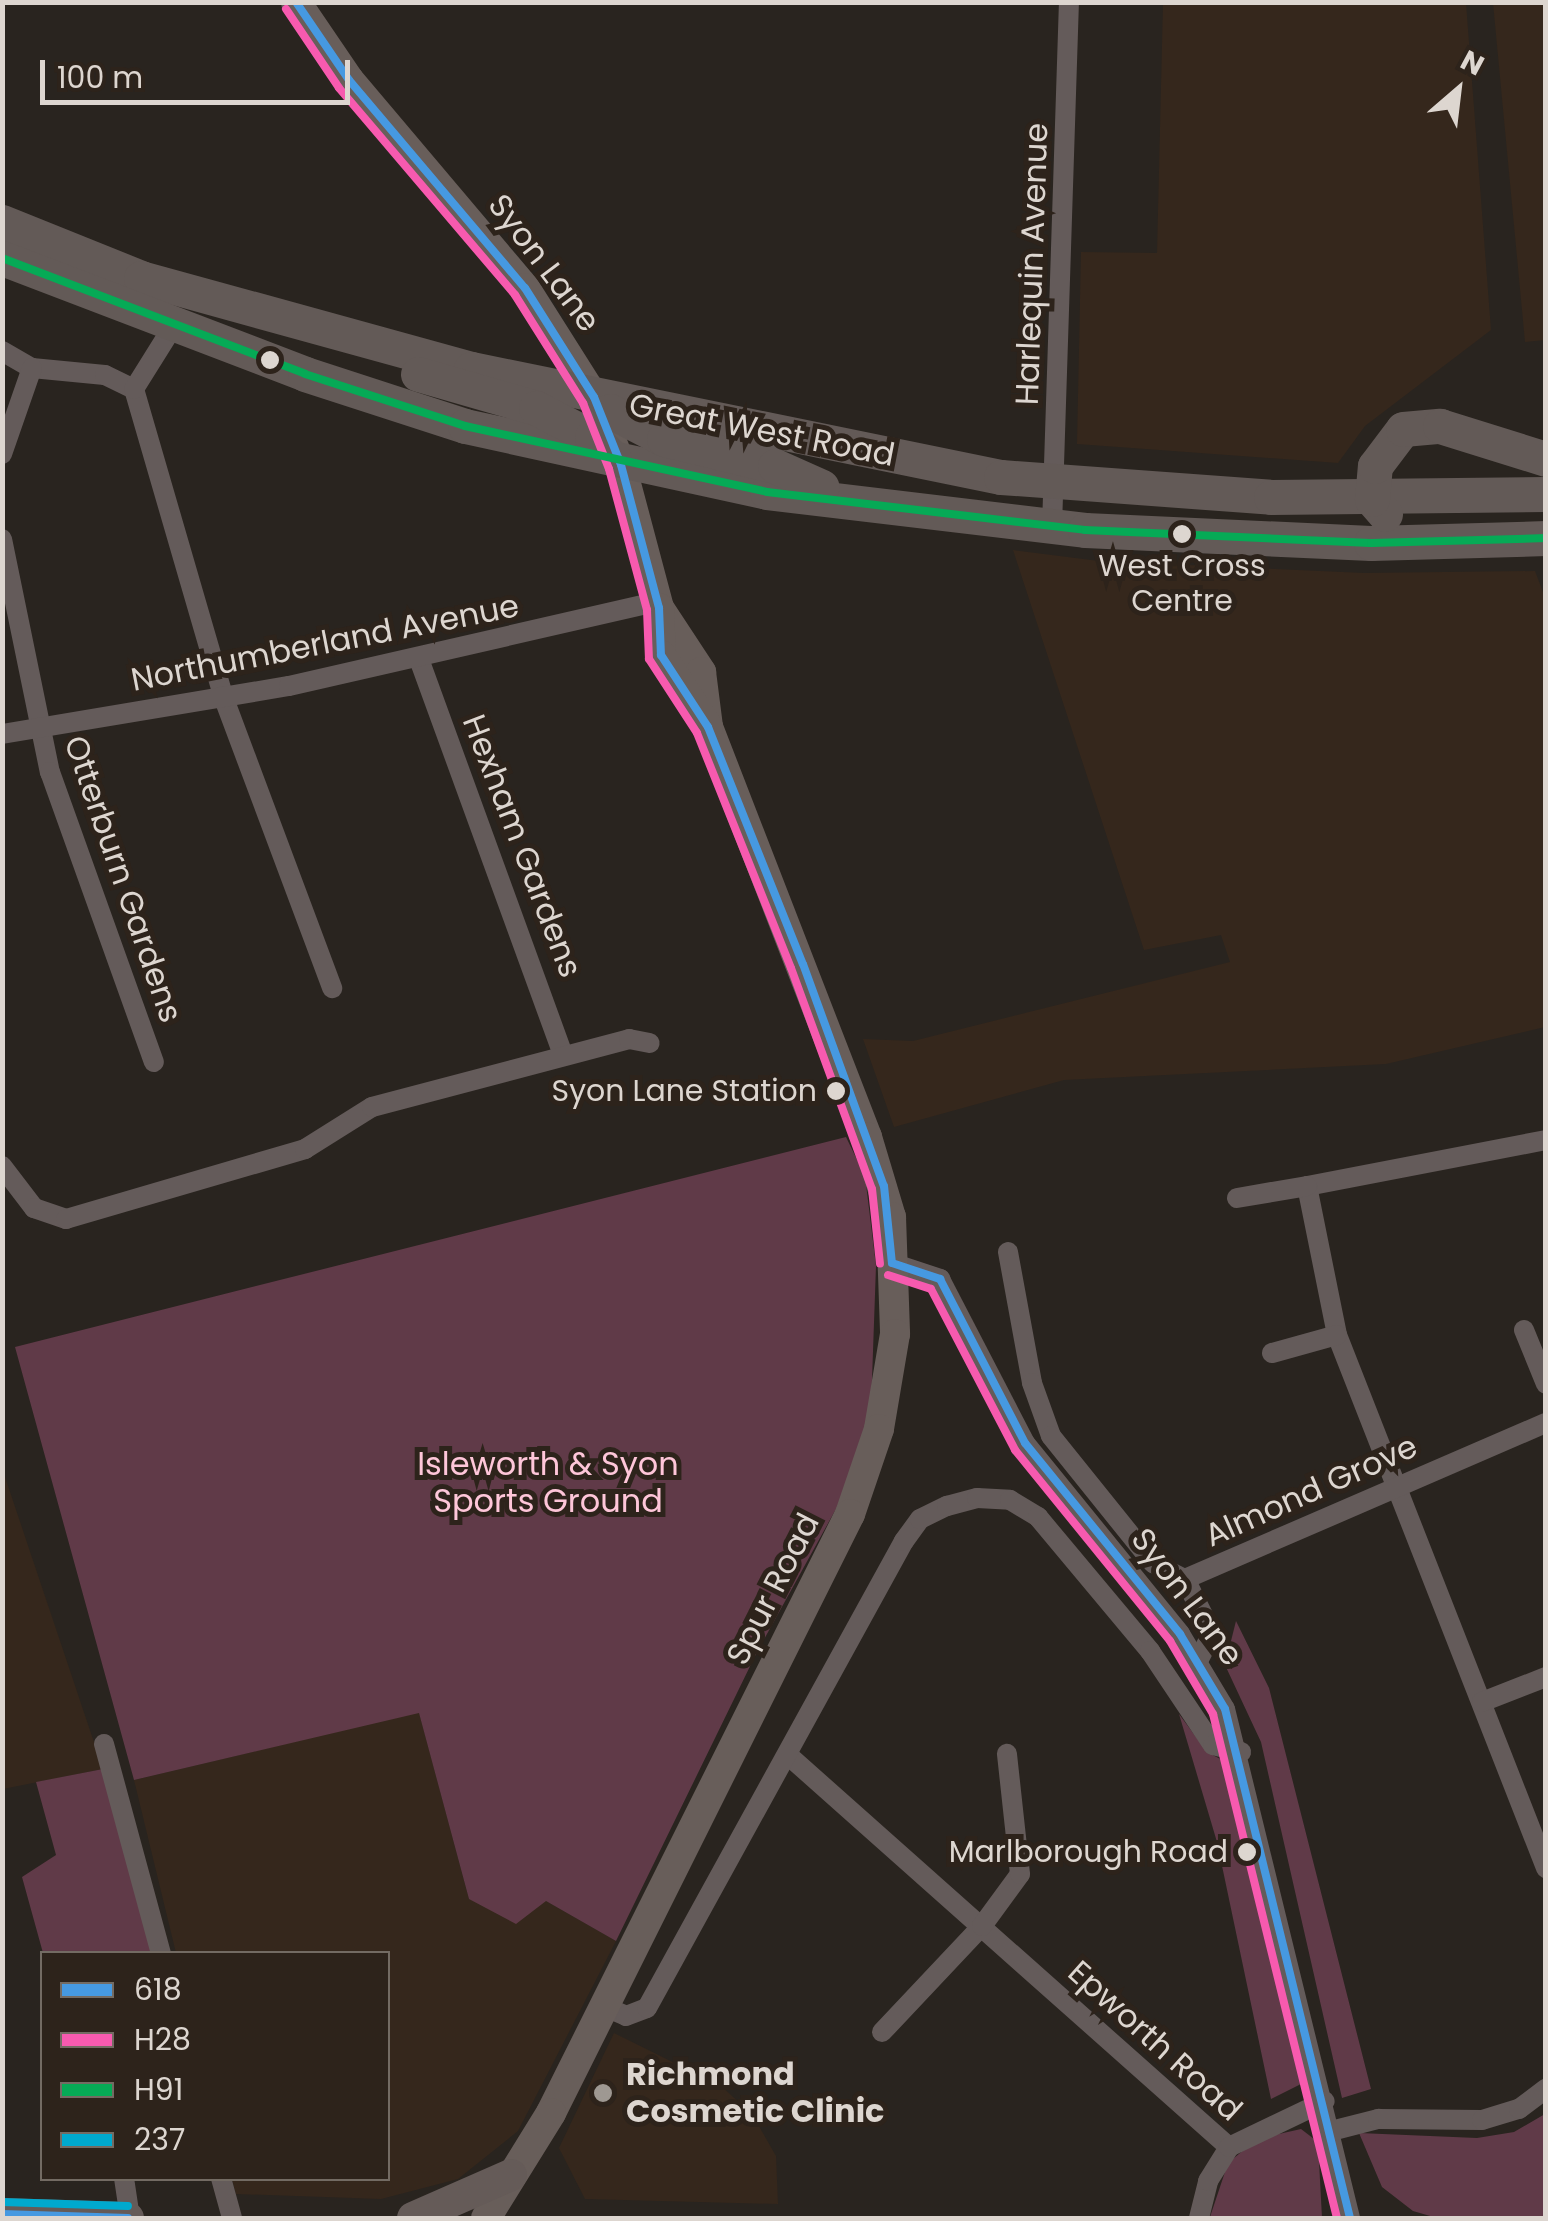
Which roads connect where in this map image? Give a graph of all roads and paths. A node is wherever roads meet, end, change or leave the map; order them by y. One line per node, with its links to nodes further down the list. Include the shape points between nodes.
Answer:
1 (296, 2): 10 (main road, Syon Lane, via 349,80 526,288)
2 (1070, 2): 14 (street, Harlequin Avenue)
3 (2, 222): 6 (highway, Great West Road, via 141,278)
4 (2, 258): 5 (highway, Great West Road)
5 (174, 325): 9 (street); 13 (highway, Great West Road, via 466,426)
6 (346, 335): 10 (highway, Great West Road); 13 (highway, via 437,384 568,422)
7 (2, 351): 8 (street)
8 (32, 368): 9 (street, via 105,375); 11 (street)
9 (134, 389): 24 (street)
10 (594, 397): 13 (main road, Syon Lane); 14 (highway, Great West Road); 17 (highway, via 640,430 693,450 775,466)
11 (2, 454)
12 (1546, 459): 16 (highway, via 1419,425 1392,437 1381,452)
13 (621, 465): 17 (highway, Great West Road); 22 (main road, Syon Lane)
14 (1054, 484): 16 (highway, Great West Road); 18 (street, Harlequin Avenue)
15 (1546, 494): 16 (highway, Great West Road)
16 (1372, 499): 21 (highway, via 1396,522)
17 (866, 506): 18 (highway, Great West Road)
18 (1052, 527): 21 (highway, Great West Road)
19 (1546, 538): 21 (highway, Great West Road)
20 (2, 539): 25 (street, Otterburn Gardens)
21 (1449, 543)
22 (658, 605): 23 (street, Northumberland Avenue); 28 (main road, Syon Lane, via 661,655 708,728)
23 (419, 660): 24 (street, Northumberland Avenue); 30 (street, Hexham Gardens)
24 (223, 696): 25 (street, Northumberland Avenue); 27 (street)
25 (40, 727): 26 (street, Northumberland Avenue); 31 (street, Otterburn Gardens, via 50,772)
26 (2, 734)
27 (332, 988)
28 (822, 1017): 37 (main road, Spur Road, via 891,1216)
29 (650, 1043): 30 (street, via 629,1039)
30 (563, 1055): 33 (street, via 372,1107 304,1149 66,1220 34,1208)
31 (154, 1062)
32 (1546, 1140): 34 (street)
33 (2, 1166)
34 (1307, 1186): 35 (street); 39 (street)
35 (1237, 1198)
36 (1008, 1252): 44 (street, via 1032,1382 1051,1436 1154,1563)
37 (892, 1264): 45 (street, Syon Lane, via 940,1279 1026,1443); 55 (main road, Spur Road, via 889,1372 879,1429 850,1514)
38 (1524, 1330): 41 (street)
39 (1336, 1335): 40 (street); 43 (street)
40 (1272, 1353)
41 (1546, 1384)
42 (1546, 1424): 43 (street, Almond Grove)
43 (1396, 1486): 44 (street, Almond Grove); 47 (street)
44 (1185, 1579): 45 (street, Almond Grove, via 1212,1633)
45 (1198, 1660): 49 (street, Syon Lane)
46 (1546, 1677): 47 (street)
47 (1482, 1702): 52 (street)
48 (104, 1744): 54 (street)
49 (1241, 1752): 51 (street, via 1213,1745 1150,1651 1038,1517 1010,1500 977,1498 920,1519); 58 (street, Syon Lane)
50 (1007, 1754): 53 (street, via 1020,1874)
51 (789, 1756): 53 (street, Epworth Road); 55 (street, via 647,2008 626,2016)
52 (1546, 1868)
53 (982, 1926): 56 (street); 60 (street, Epworth Road)
54 (159, 1951)
55 (603, 2006): 61 (main road, Spur Road)
56 (882, 2032)
57 (1546, 2089): 59 (street, via 1519,2109 1482,2120 1378,2119)
58 (1325, 2101): 59 (street, Syon Lane); 60 (street)
59 (1331, 2131): 71 (street, Syon Lane)
60 (1229, 2147): 70 (street, Epworth Road, via 1208,2181)
61 (519, 2166): 67 (main road); 68 (main road, Spur Road); 69 (main road, Spur Road, via 530,2165)
62 (124, 2181): 65 (street)
63 (222, 2181): 66 (street)
64 (2, 2214): 65 (main road)
65 (129, 2218)
66 (232, 2218)
67 (413, 2218)
68 (486, 2218)
69 (508, 2218)
70 (1199, 2218)
71 (1350, 2218)

